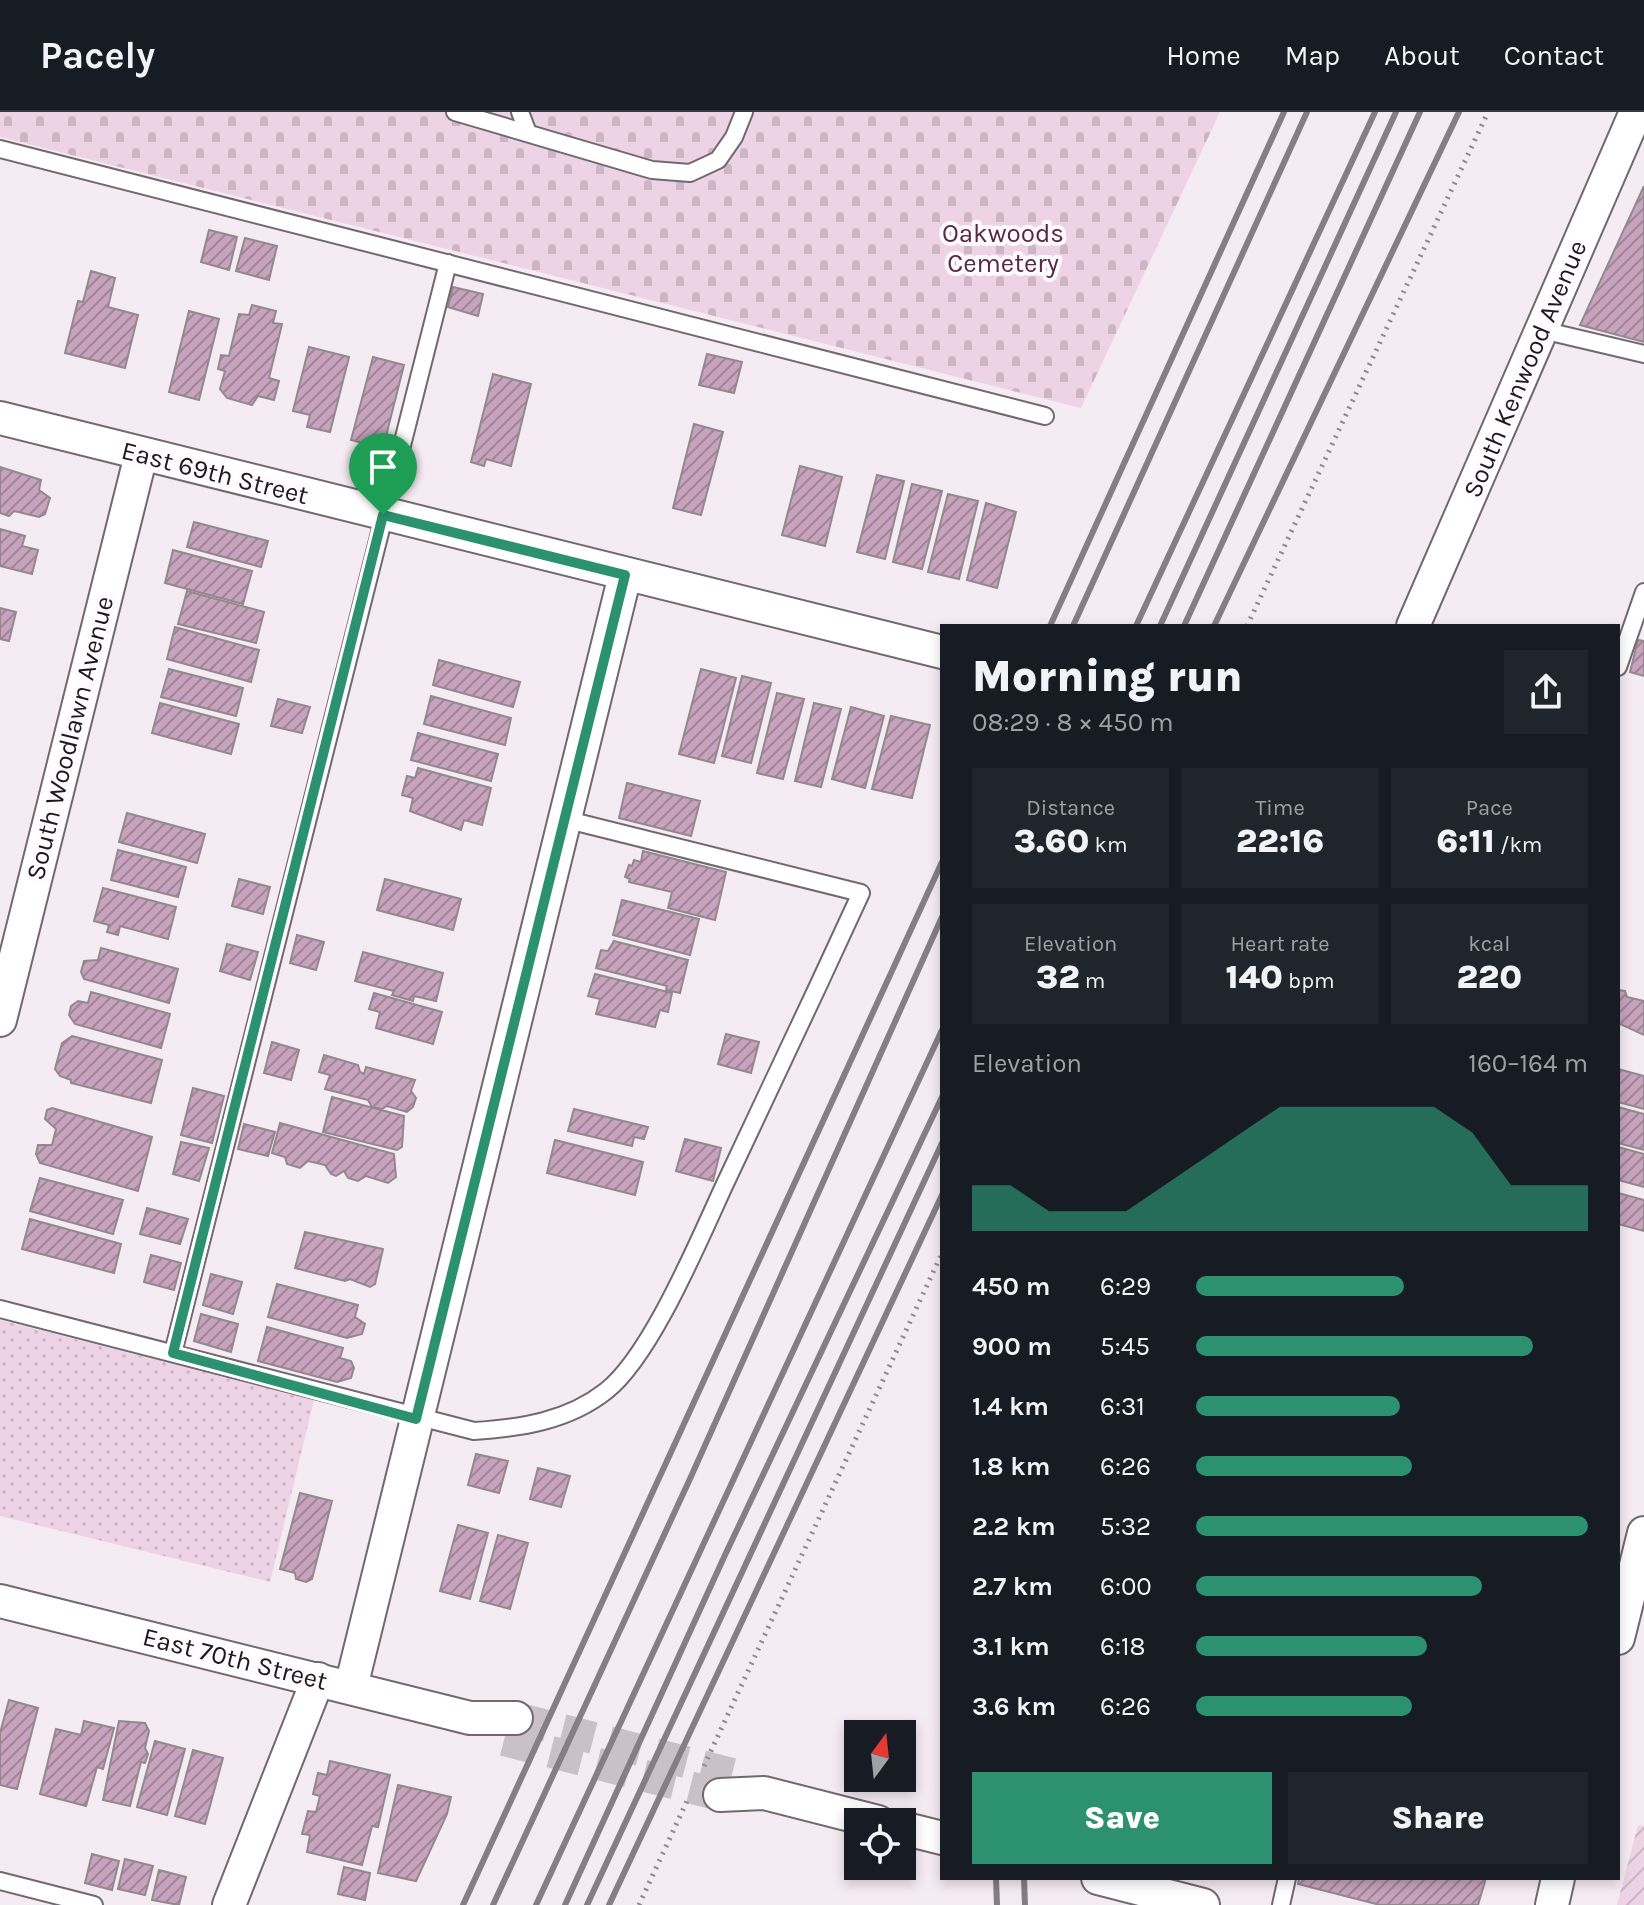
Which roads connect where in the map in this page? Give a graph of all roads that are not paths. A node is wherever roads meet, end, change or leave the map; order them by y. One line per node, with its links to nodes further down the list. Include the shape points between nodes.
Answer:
1 (455, 112): 5 (lane)
2 (520, 112): 5 (lane)
3 (744, 112): 5 (lane, via 718,160 690,173 652,170)
4 (1636, 112): 8 (street, South Kenwood Avenue)
5 (528, 133)
6 (0, 149): 7 (lane)
7 (448, 263): 10 (lane); 13 (lane)
8 (1542, 330): 9 (lane); 16 (street, South Kenwood Avenue)
9 (1644, 354)
10 (1045, 416)
11 (0, 418): 12 (street, East 69th Street)
12 (141, 455): 13 (street, East 69th Street); 20 (street, South Woodlawn Avenue)
13 (383, 515): 14 (street, East 69th Street); 22 (lane)
14 (625, 575): 17 (street, East 69th Street); 19 (street)
15 (1644, 592): 18 (lane)
16 (1414, 624)
17 (940, 652)
18 (1620, 661)
19 (564, 819): 23 (street); 23 (lane, via 861,893 693,1254 633,1365 606,1391 565,1415 519,1428 474,1431)
20 (0, 1020)
21 (0, 1309): 22 (lane)
22 (173, 1353): 23 (lane)
23 (416, 1419): 28 (street)
24 (1644, 1533): 26 (street)
25 (0, 1601): 27 (street, East 70th Street)
26 (1620, 1630)
27 (318, 1679): 28 (street, East 70th Street); 39 (street)
28 (351, 1687): 29 (street, East 70th Street)
29 (510, 1729)
30 (710, 1785): 31 (street)
31 (844, 1813)
32 (916, 1832): 33 (street)
33 (940, 1838)
34 (1106, 1880): 40 (street)
35 (1287, 1880): 41 (lane)
36 (1558, 1880): 42 (street)
37 (0, 1881): 38 (lane)
38 (94, 1905)
39 (229, 1905)
40 (1203, 1905)
41 (1281, 1905)
42 (1552, 1905)

